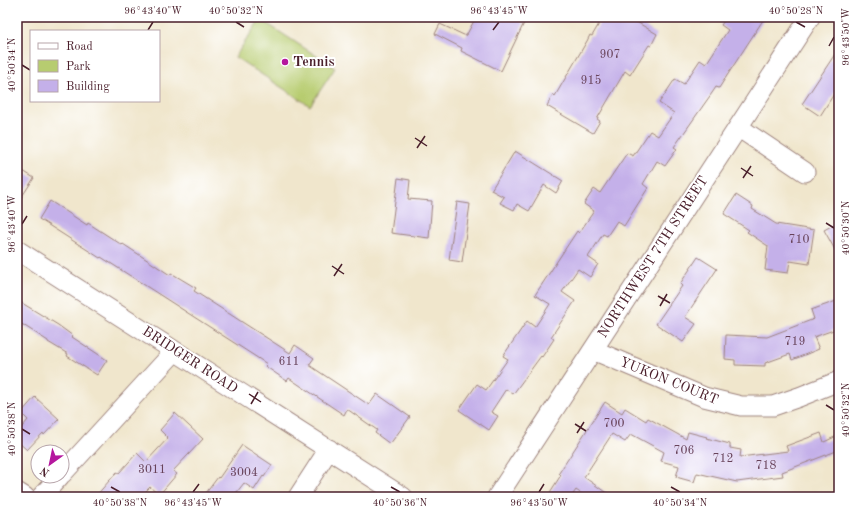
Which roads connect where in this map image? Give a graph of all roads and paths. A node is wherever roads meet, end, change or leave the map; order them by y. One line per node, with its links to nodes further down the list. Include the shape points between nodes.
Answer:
1 (810, 17): 2 (street, NORTHWEST 7TH STREET)
2 (738, 127): 3 (street); 5 (street, NORTHWEST 7TH STREET)
3 (805, 172)
4 (17, 250): 6 (street, BRIDGER ROAD)
5 (593, 350): 7 (street, YUKON COURT, via 704,397 741,406 774,406); 16 (street, NORTHWEST 7TH STREET)
6 (175, 351): 8 (street, BRIDGER ROAD); 9 (street)
7 (839, 381)
8 (328, 449): 14 (street); 15 (street, BRIDGER ROAD)
9 (70, 465)
10 (53, 484): 13 (street)
11 (17, 492): 12 (street)
12 (25, 497)
13 (41, 497)
14 (298, 497)
15 (403, 497)
16 (497, 497)

